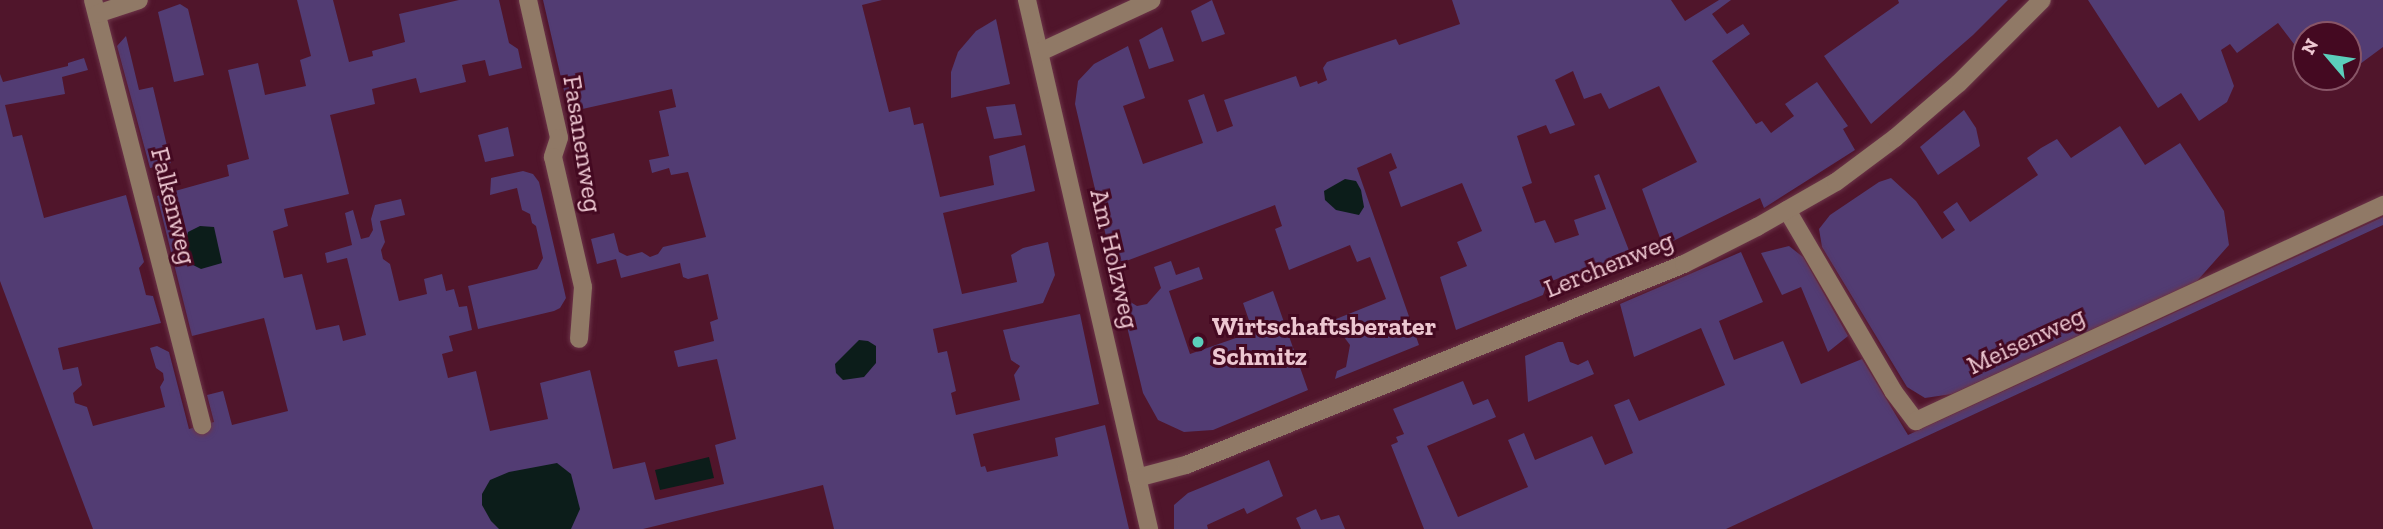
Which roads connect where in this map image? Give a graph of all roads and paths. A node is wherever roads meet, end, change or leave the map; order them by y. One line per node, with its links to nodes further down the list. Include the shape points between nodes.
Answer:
1 (139, 0): 6 (street)
2 (528, 0): 10 (street, Fasanenweg, via 559,138 553,156 583,287)
3 (1027, 0): 7 (street, Am Holzweg)
4 (1152, 0): 7 (street)
5 (2042, 0): 9 (street, Lerchenweg, via 1959,83 1895,138 1836,182)
6 (95, 7): 11 (street, Falkenweg)
7 (1040, 52): 12 (street, Am Holzweg)
8 (2383, 205): 9 (street, Meisenweg, via 1916,421 1893,391)
9 (1787, 210): 12 (street, Lerchenweg, via 1684,264 1186,464)
10 (579, 339)
11 (202, 425)
12 (1137, 478): 13 (street, Am Holzweg)
13 (1149, 529)

